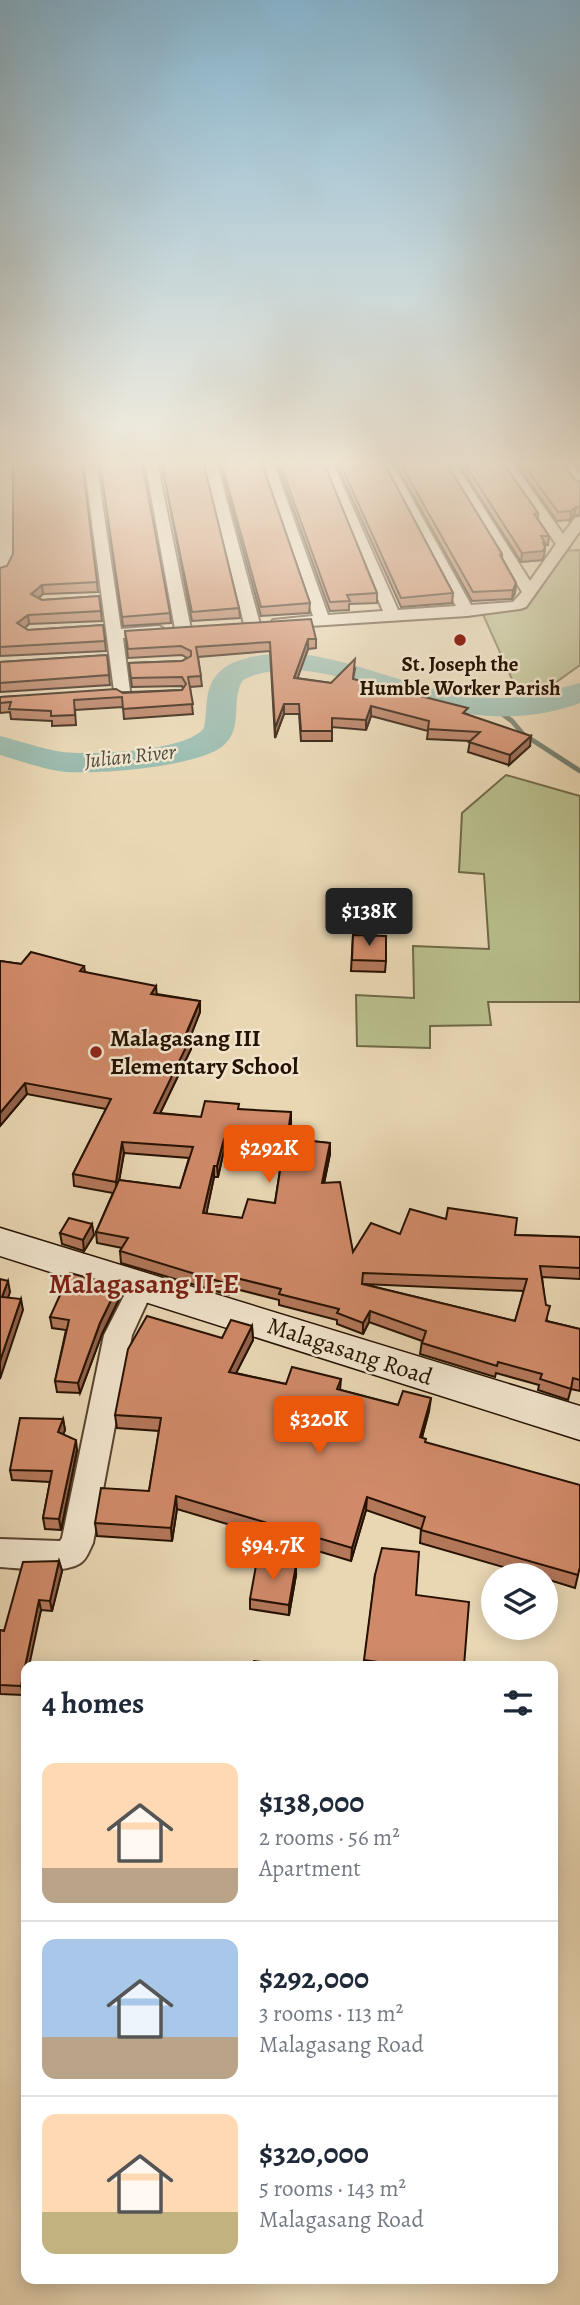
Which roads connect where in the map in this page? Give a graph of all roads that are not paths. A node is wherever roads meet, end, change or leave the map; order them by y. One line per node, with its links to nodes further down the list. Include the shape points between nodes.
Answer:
1 (100, 569): 13 (street)
2 (174, 569): 13 (street, via 190,628)
3 (233, 569): 12 (street, via 245,625)
4 (304, 569): 12 (street)
5 (372, 569): 11 (street)
6 (444, 569): 10 (street)
7 (515, 569): 9 (street)
8 (546, 569): 9 (street)
9 (530, 592): 10 (street, via 515,606)
10 (467, 611): 11 (street)
11 (393, 616): 12 (street)
12 (322, 620)
13 (110, 630): 14 (street)
14 (122, 693)
15 (0, 1242): 16 (main road, Malagasang Road)
16 (142, 1285): 17 (main road, Malagasang Road); 18 (street, via 118,1335 77,1543 70,1553 60,1555)
17 (580, 1423)
18 (0, 1553)

